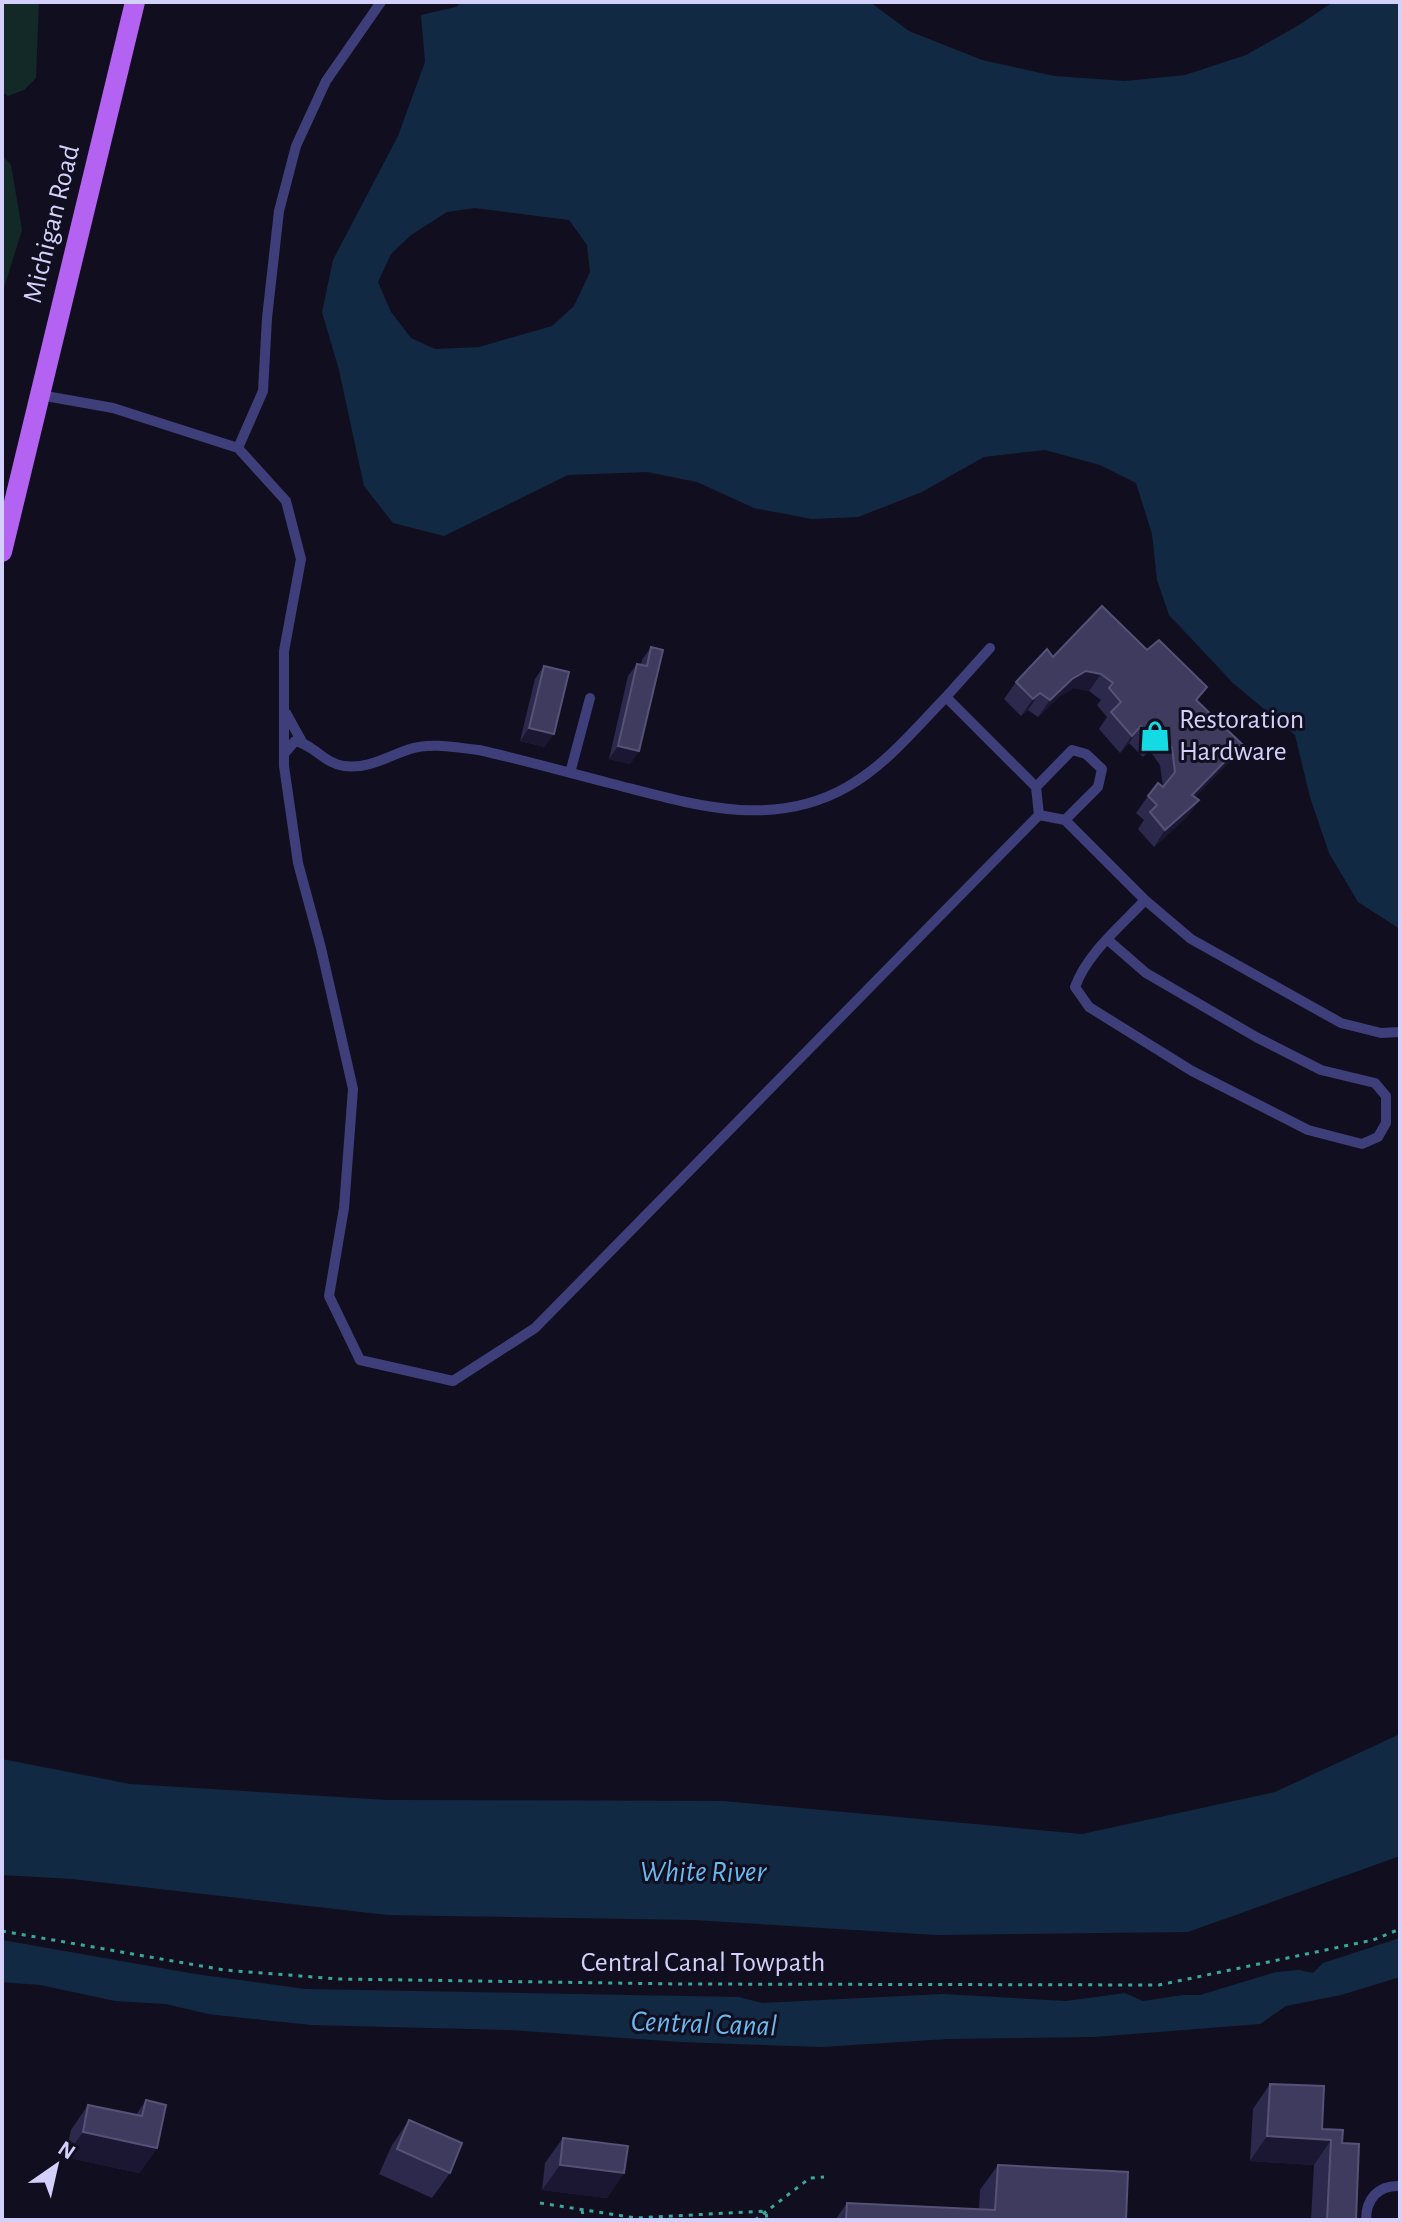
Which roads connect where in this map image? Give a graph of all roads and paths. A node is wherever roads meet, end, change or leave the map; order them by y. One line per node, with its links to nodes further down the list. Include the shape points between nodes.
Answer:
1 (135, 2): 3 (main road, Michigan Road)
2 (381, 2): 4 (lane, via 326,81 296,146 279,211 263,391)
3 (40, 395): 4 (lane, via 113,408); 5 (main road, Michigan Road)
4 (238, 448): 10 (lane, via 286,501 301,559 284,651)
5 (4, 528): 6 (main road, Michigan Road)
6 (2, 552)
7 (990, 648): 8 (lane)
8 (946, 697): 13 (lane, via 872,771 844,789 774,810 704,808); 14 (lane)
9 (590, 698): 13 (lane)
10 (284, 709): 11 (lane); 12 (lane)
11 (302, 742): 12 (lane, via 295,741); 13 (lane, via 342,766 366,766 412,748 444,747 479,750)
12 (284, 754): 15 (lane, via 298,863 353,1089 344,1208 329,1296 360,1360 453,1381 535,1328)
13 (570, 773)
14 (1036, 787): 15 (lane); 16 (lane, via 1072,750 1086,754 1102,769 1098,787)
15 (1039, 815): 16 (lane)
16 (1065, 820): 17 (lane)
17 (1145, 900): 18 (lane); 19 (lane, via 1191,939 1341,1023)
18 (1108, 940): 18 (lane, via 1080,971 1075,987 1089,1007 1192,1071 1308,1130 1362,1144 1378,1137 1386,1123 1386,1096 1375,1083 1321,1070 1256,1037 1146,973)
19 (1400, 1032)
20 (1400, 1929): 21 (path, Central Canal Towpath, via 1373,1940 1159,1985 339,1979 224,1970)
21 (2, 1931)
22 (824, 2177): 26 (path, via 810,2178)
23 (1400, 2186): 30 (lane, via 1375,2193)
24 (540, 2203): 25 (path)
25 (582, 2210): 26 (path, via 636,2218); 27 (path)
26 (766, 2211): 28 (path); 29 (path)
27 (584, 2220)
28 (755, 2220)
29 (767, 2220)
30 (1366, 2220)

